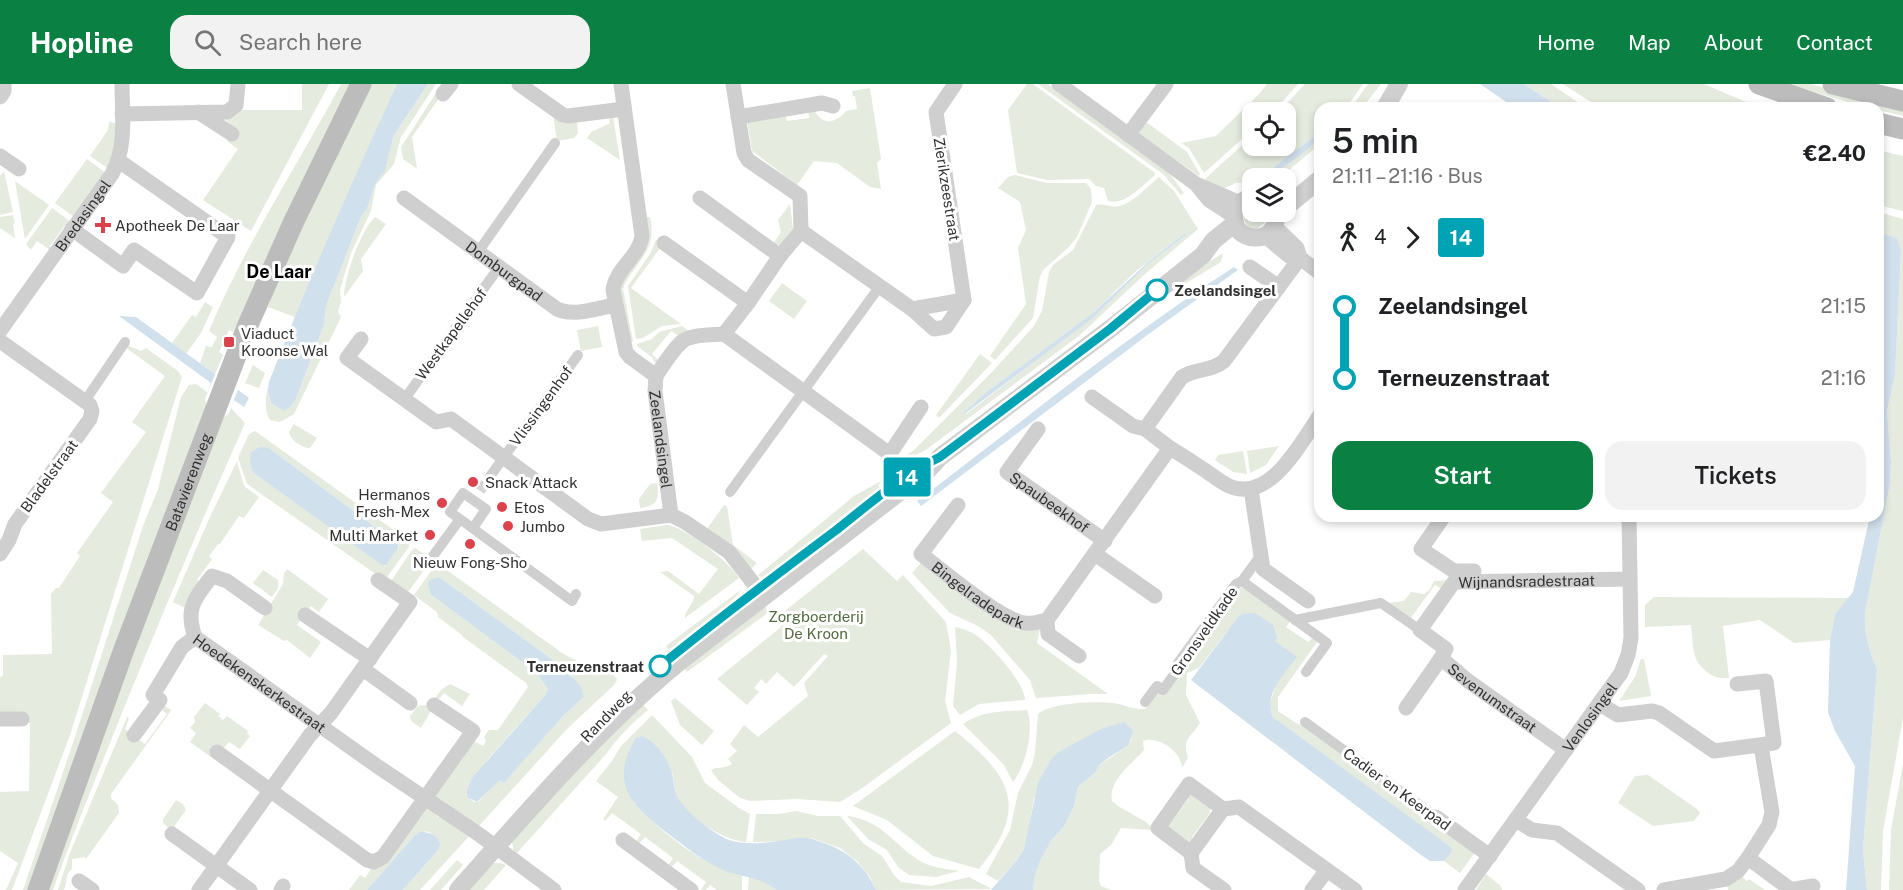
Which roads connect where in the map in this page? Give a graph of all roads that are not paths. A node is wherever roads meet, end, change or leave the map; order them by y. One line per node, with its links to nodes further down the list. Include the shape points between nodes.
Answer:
1 (4, 84): 14 (street)
2 (122, 84): 21 (street, Bredasingel)
3 (238, 84): 20 (street, via 238,98 232,110)
4 (361, 84): 133 (main road, Batavierenweg, via 294,221 215,406)
5 (519, 84): 19 (street, via 563,115)
6 (621, 84): 19 (street, Zeelandsingel)
7 (733, 84): 22 (street)
8 (955, 84): 52 (street, Zierikzeestraat, via 936,112)
9 (1059, 84): 26 (street)
10 (1166, 84): 26 (street)
11 (1399, 84): 16 (street)
12 (1759, 84): 17 (main road)
13 (1833, 84): 15 (main road)
14 (0, 97)
15 (1903, 101)
16 (1388, 102)
17 (1810, 102)
18 (833, 106): 22 (street, via 822,103)
19 (624, 109): 54 (street, Zeelandsingel, via 642,236 640,246 615,280)
20 (198, 112): 21 (street); 25 (street)
21 (122, 114): 29 (street, Bredasingel)
22 (738, 117): 42 (street, via 748,160 800,196)
23 (1884, 124): 24 (main road)
24 (1903, 129)
25 (232, 134)
26 (1128, 135): 37 (street)
27 (555, 143): 44 (street)
28 (0, 156): 30 (street)
29 (119, 161): 41 (street, Bredasingel); 41 (street, via 228,237 197,293 134,250 123,266)
30 (19, 169)
31 (1314, 169): 32 (street)
32 (1296, 182)
33 (1314, 184): 36 (street)
34 (404, 198): 44 (street, Domburgpad)
35 (700, 198): 45 (street)
36 (1296, 200)
37 (1242, 215): 90 (street, Randweg, via 1203,255 1110,329 940,457 928,471)
38 (1245, 222): 39 (street, via 1252,238)
39 (1271, 222)
40 (1277, 222): 46 (street, via 1290,256)
41 (72, 229): 56 (street, Bredasingel)
42 (801, 231): 45 (street); 50 (street)
43 (664, 243): 53 (street)
44 (478, 252): 47 (street, Domburgpad)
45 (780, 256): 53 (street)
46 (1300, 258): 49 (street); 51 (street)
47 (499, 267): 54 (street, Domburgpad, via 564,313); 65 (street, Westkapellehof)
48 (1250, 267): 51 (street)
49 (1314, 268)
50 (880, 286): 55 (street); 63 (street)
51 (1279, 287): 70 (street, via 1224,361 1182,377)
52 (964, 300): 55 (street); 55 (street, via 946,327 934,328)
53 (748, 303): 57 (street)
54 (615, 305): 62 (street, Zeelandsingel, via 626,352)
55 (912, 309)
56 (0, 331)
57 (724, 334): 62 (street, via 685,339); 63 (street)
58 (361, 339): 65 (street, via 347,358)
59 (0, 341): 66 (street)
60 (125, 342): 66 (street)
61 (578, 355): 72 (street, Vlissingenhof)
62 (656, 376): 77 (street, Zeelandsingel)
63 (803, 392): 67 (street, via 887,452); 75 (street)
64 (1092, 397): 70 (street, via 1132,426)
65 (404, 400): 72 (street, via 436,422 452,419)
66 (85, 401): 83 (street, Bladelstraat, via 92,411 90,419 15,524)
67 (921, 407)
68 (1314, 423): 74 (street, via 1272,478)
69 (1038, 429): 82 (street, Spaubeekhof, via 1007,472)
70 (1145, 429): 71 (street)
71 (1170, 448): 74 (street, via 1228,486); 82 (street)
72 (504, 457): 73 (street, Vlissingenhof); 77 (street, via 594,522 618,523)
73 (491, 476)
74 (1251, 489): 85 (street)
75 (730, 492)
76 (958, 505): 96 (street, Bingelradepark, via 921,554 1005,616 1023,623)
77 (671, 515): 90 (street, via 729,552)
78 (460, 519): 81 (street); 81 (street, via 450,512 463,493 476,495 486,509); 86 (street)
79 (1440, 522): 87 (street, via 1421,549 1454,572)
80 (1629, 522): 87 (street, Venlosingel)
81 (473, 528): 91 (street, via 572,601)
82 (1105, 541): 84 (street)
83 (0, 554)
84 (1095, 554): 92 (street); 96 (street)
85 (1261, 555): 89 (street, Gronsveldkade); 93 (street, via 1263,569)
86 (433, 556)
87 (1630, 574): 98 (street, Wijnandsradestraat, via 1454,582); 107 (street, Venlosingel, via 1628,655 1621,673)
88 (378, 580): 102 (street, via 410,602)
89 (1242, 581): 97 (street, Gronsveldkade); 105 (street, Gronsveldkade, via 1175,667 1178,669 1163,690 1157,686)
90 (761, 592): 125 (street, Randweg, via 633,687 604,715)
91 (576, 594)
92 (1155, 596)
93 (1308, 601)
94 (265, 608): 99 (street, via 227,581 212,576 190,608)
95 (305, 615): 102 (street)
96 (1047, 620): 100 (street, Bingelradepark, via 1048,634)
97 (1295, 620): 98 (street, via 1381,603); 103 (street, Gronsveldkade, via 1326,643)
98 (1420, 630): 101 (street, via 1446,649)
99 (195, 638): 113 (street, Hoedekenskerkestraat); 114 (street, Hoedekenskerkestraat, via 182,647 153,695 160,700)
100 (1079, 656)
101 (1441, 658): 109 (street, Sevenumstraat); 116 (street, Sevenumstraat)
102 (366, 664): 106 (street); 113 (street)
103 (1306, 672)
104 (1737, 684): 115 (street, via 1766,681 1774,743)
105 (1145, 702)
106 (410, 703)
107 (1599, 704): 115 (street, via 1618,715 1659,712 1714,752); 116 (street, Venlosingel)
108 (434, 705): 119 (street, via 473,731)
109 (1406, 708)
110 (0, 719): 111 (street)
111 (22, 719)
112 (1305, 722): 121 (street, Cadier en Keerpad)
113 (320, 725): 118 (street); 119 (street, Hoedekenskerkestraat)
114 (134, 735)
115 (1761, 746): 128 (street, via 1772,812)
116 (1566, 750): 122 (street, Venlosingel)
117 (217, 752): 118 (street)
118 (271, 791): 119 (street, via 374,862 383,857); 129 (street)
119 (426, 799): 125 (street, Hoedekenskerkestraat)
120 (1223, 809): 126 (street); 126 (street, via 1189,784 1158,828); 130 (street, via 1239,807)
121 (1436, 817): 127 (street, Cadier en Keerpad)
122 (1516, 820): 127 (street, Venlosingel); 144 (street, via 1532,830 1557,832)
123 (172, 834): 129 (street)
124 (623, 840): 139 (street)
125 (493, 844): 136 (street, Randweg); 137 (street, Randweg); 138 (street)
126 (1191, 853): 140 (street, via 1193,868)
127 (1490, 856): 143 (street, Venlosingel)
128 (1748, 858): 132 (street, via 1726,879); 146 (street)
129 (216, 866): 134 (street); 135 (street)
130 (1327, 870): 141 (street); 142 (street)
131 (1813, 886): 146 (street)
132 (1703, 887): 145 (street)
133 (38, 890)
134 (199, 890)
135 (250, 890)
136 (446, 890)
137 (458, 890)
138 (554, 890)
139 (691, 890)
140 (1224, 890)
141 (1312, 890)
142 (1355, 890)
143 (1465, 890)
144 (1638, 890)
145 (1664, 890)
146 (1790, 890)

